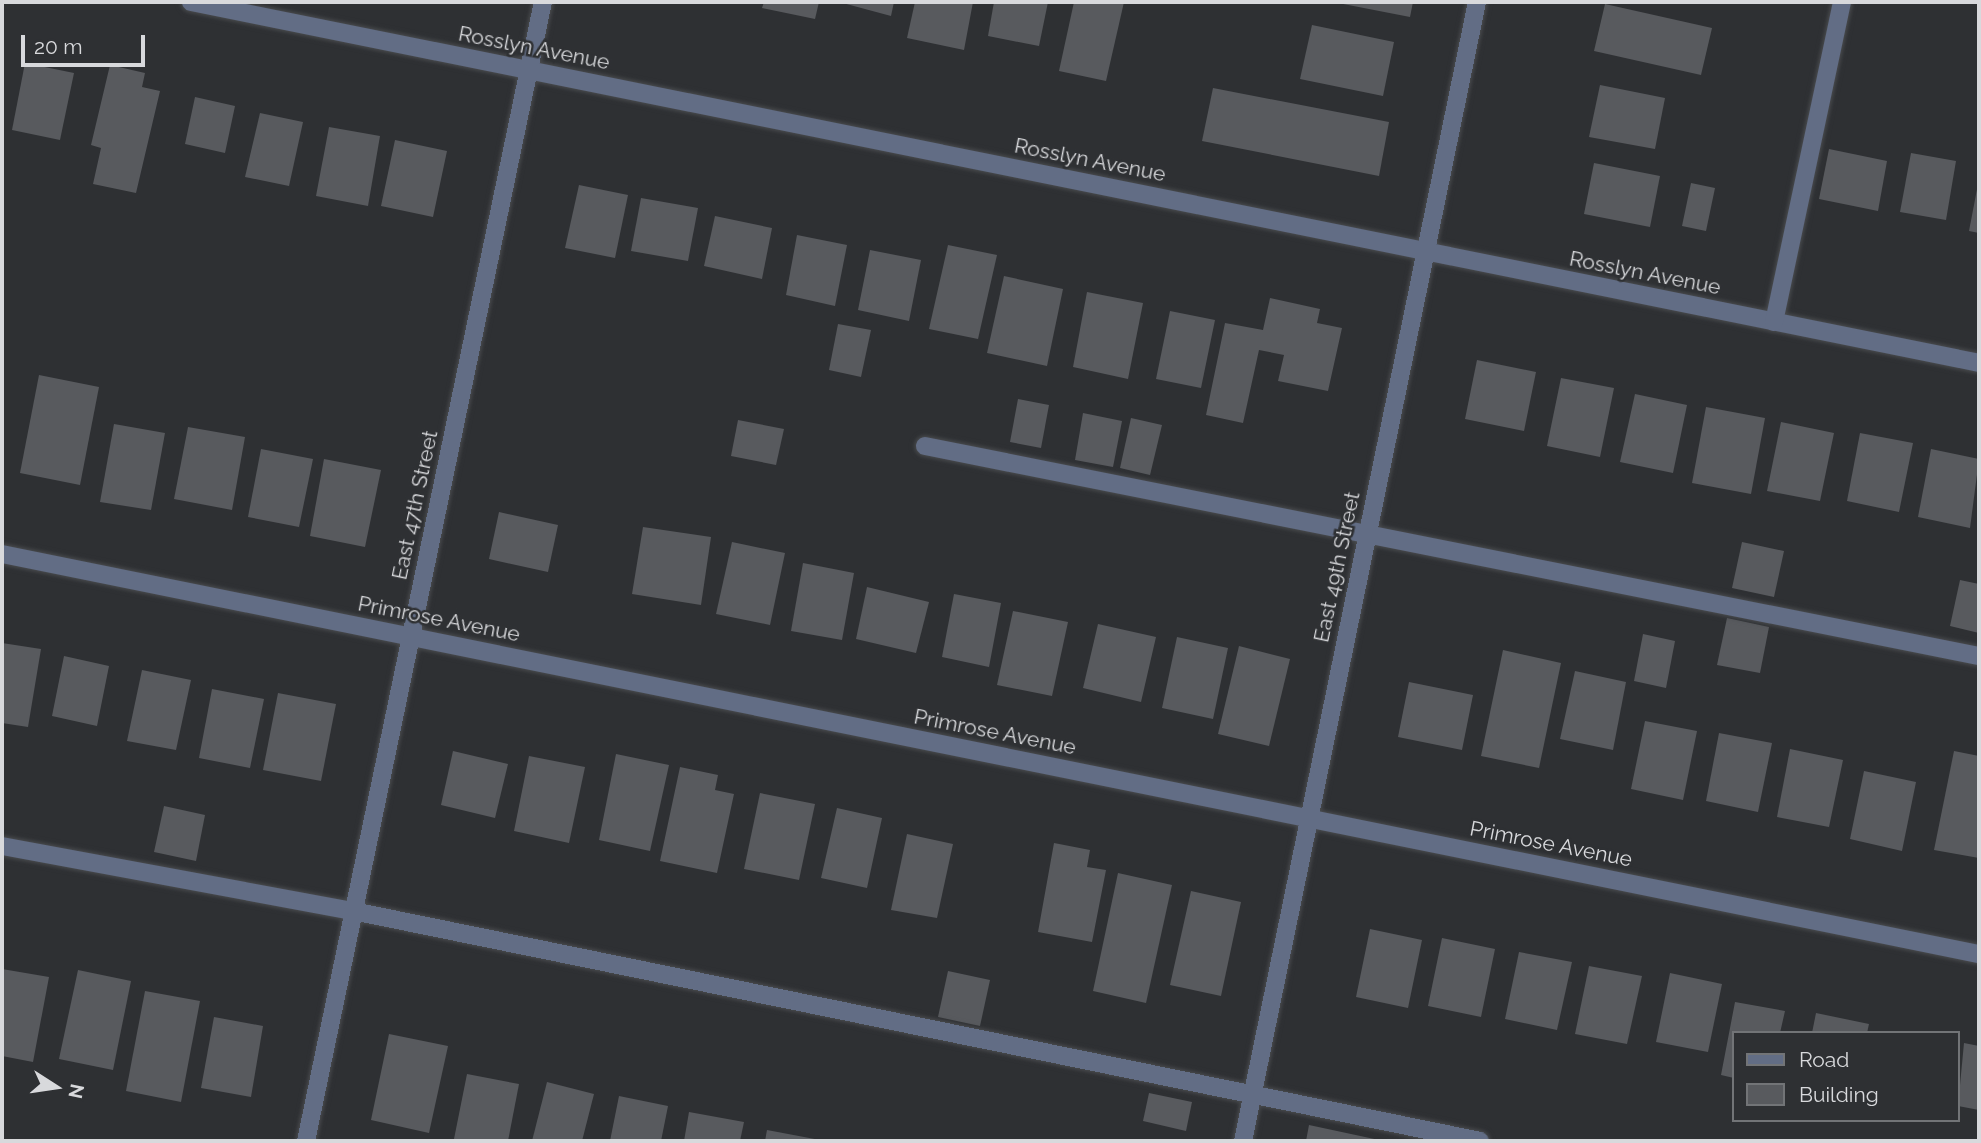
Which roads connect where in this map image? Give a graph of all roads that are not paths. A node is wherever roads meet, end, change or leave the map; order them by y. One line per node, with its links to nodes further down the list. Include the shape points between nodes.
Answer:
1 (191, 2): 5 (street, Rosslyn Avenue)
2 (543, 2): 5 (street, East 47th Street)
3 (1477, 2): 6 (street, East 49th Street)
4 (1842, 2): 7 (street)
5 (529, 70): 6 (street, Rosslyn Avenue); 12 (street, East 47th Street)
6 (1425, 251): 7 (street, Rosslyn Avenue); 10 (street, East 49th Street)
7 (1774, 322): 8 (street, Rosslyn Avenue)
8 (1979, 363)
9 (925, 446): 10 (street)
10 (1367, 534): 13 (street); 14 (street, East 49th Street)
11 (2, 554): 12 (street, Primrose Avenue)
12 (410, 637): 14 (street, Primrose Avenue); 16 (street, East 47th Street)
13 (1979, 656)
14 (1309, 818): 17 (street, Primrose Avenue); 18 (street, East 49th Street)
15 (2, 846): 16 (street)
16 (354, 911): 18 (street); 19 (street, East 47th Street)
17 (1979, 954)
18 (1252, 1095): 20 (street, East 49th Street); 21 (street)
19 (306, 1141)
20 (1243, 1141)
21 (1480, 1141)

